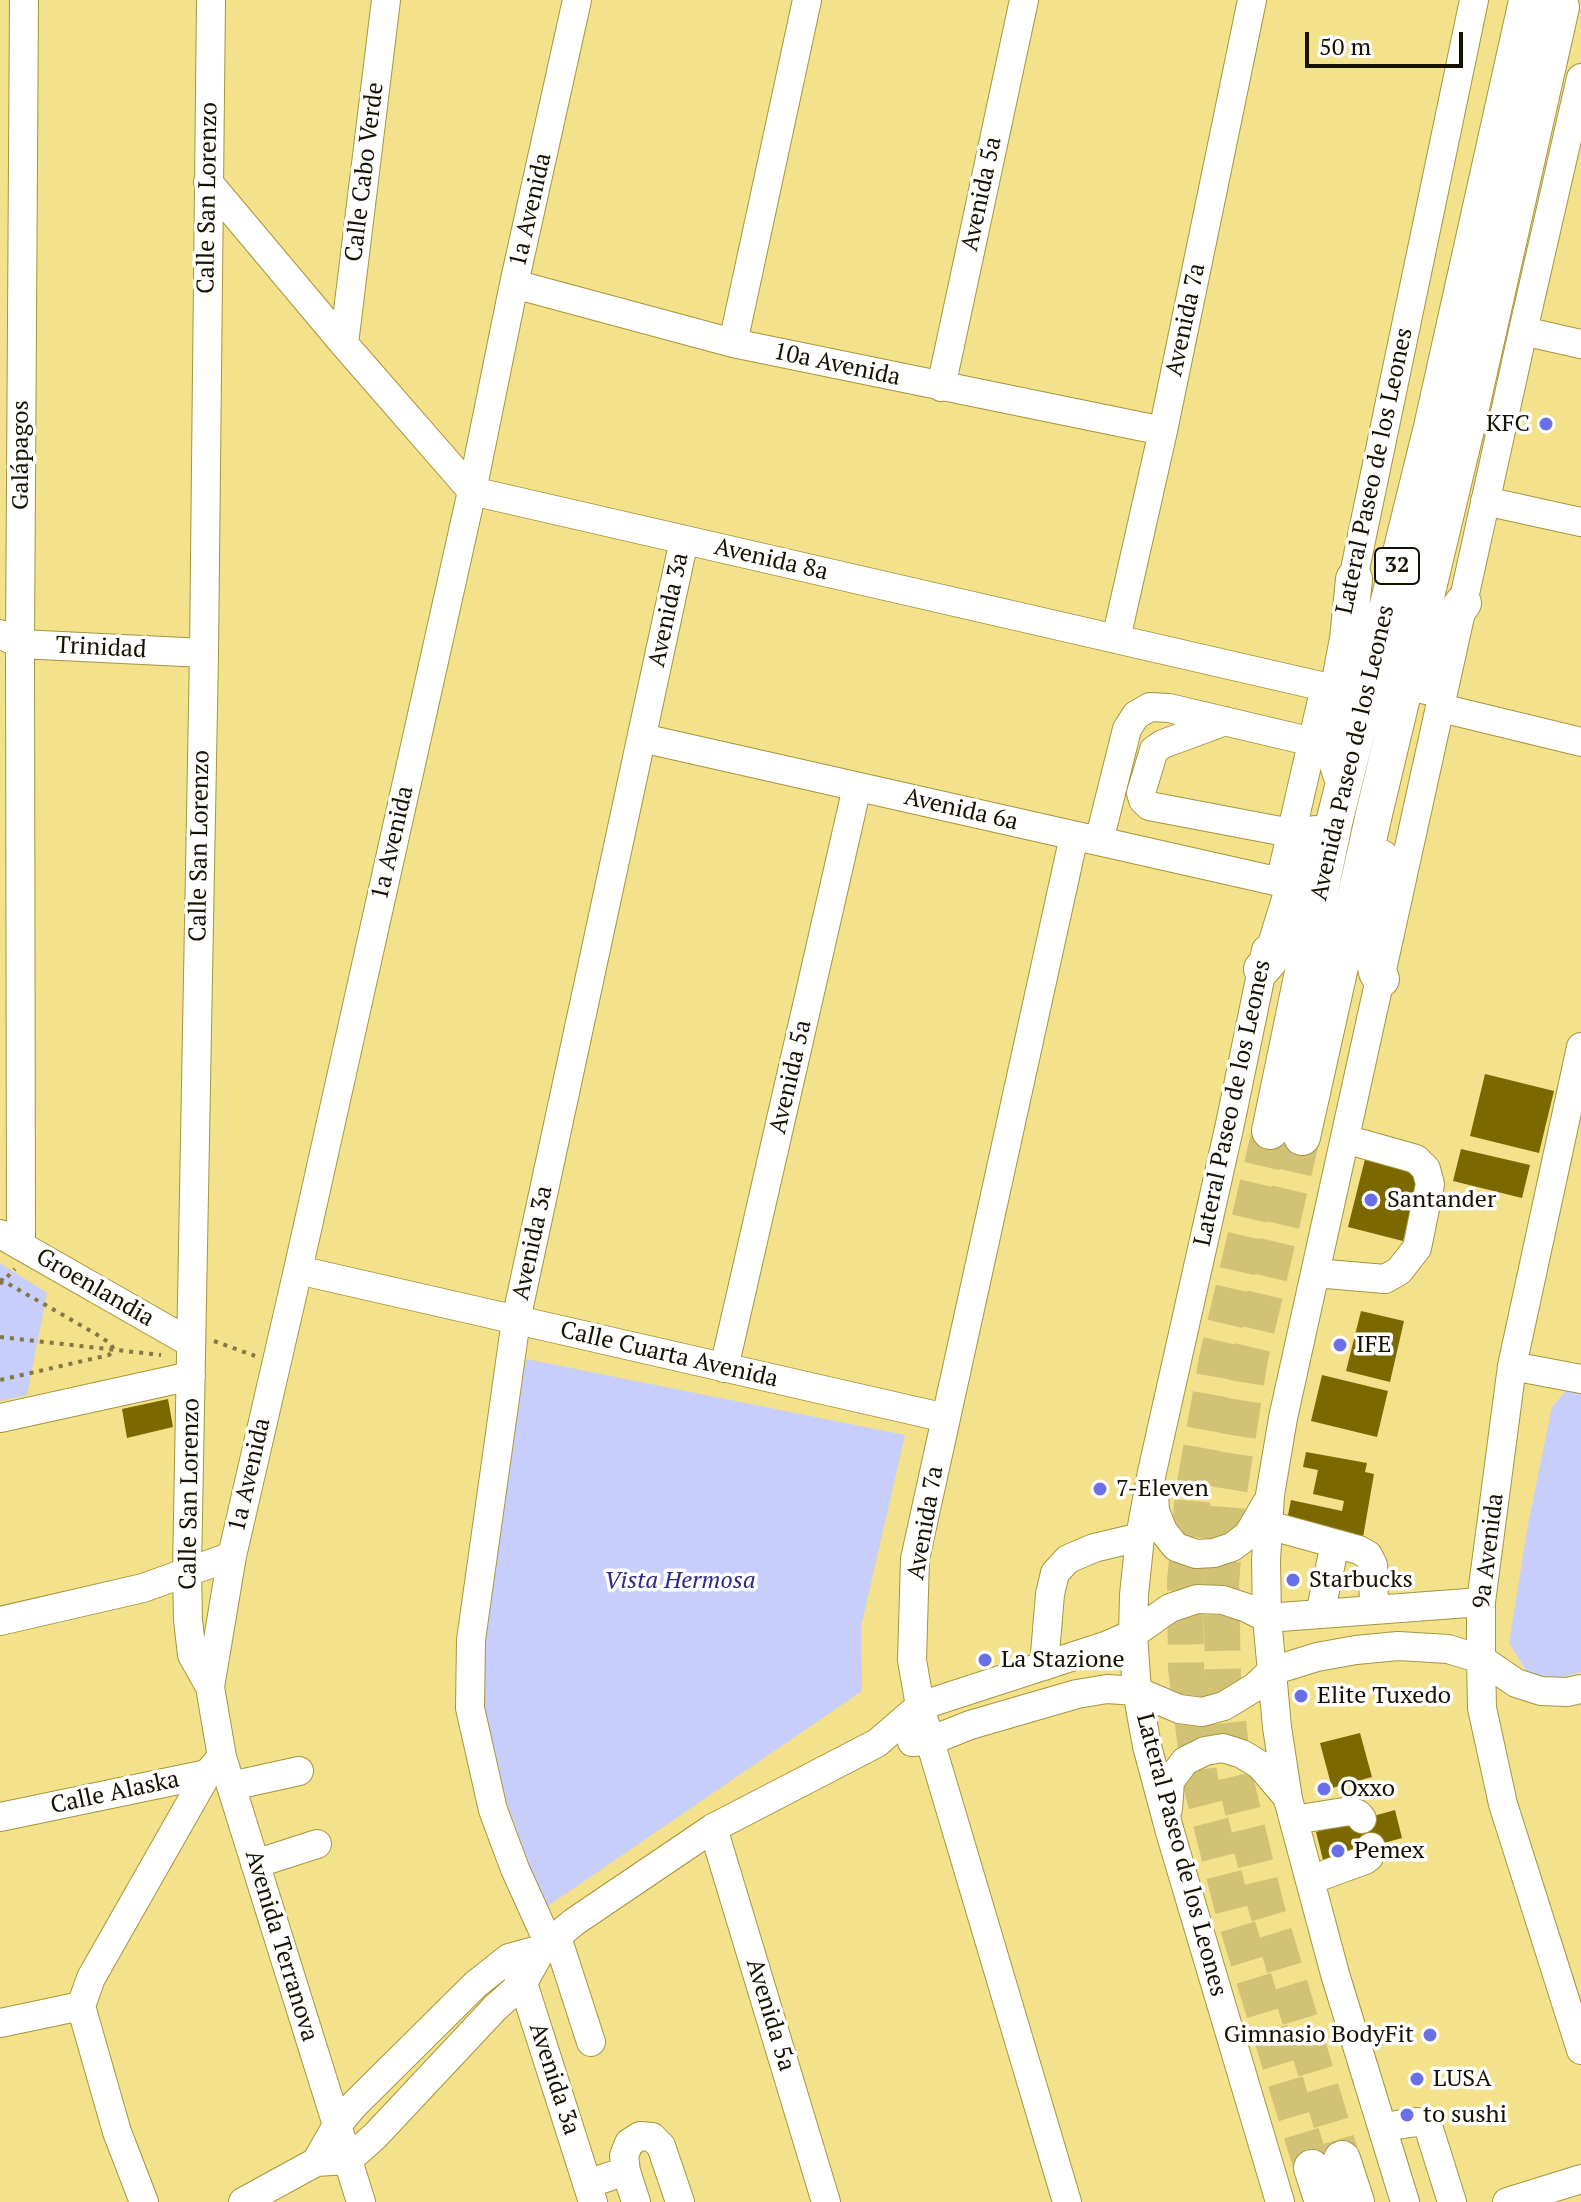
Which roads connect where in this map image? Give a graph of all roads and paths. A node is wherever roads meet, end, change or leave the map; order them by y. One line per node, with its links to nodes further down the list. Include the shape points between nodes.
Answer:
1 (24, 0): 26 (street, Galápagos)
2 (211, 0): 12 (street, Calle San Lorenzo)
3 (386, 0): 17 (street, Calle Cabo Verde)
4 (577, 0): 13 (street, 1a Avenida)
5 (807, 0): 15 (street)
6 (1024, 0): 18 (street, Avenida 5a)
7 (1252, 0): 19 (street, Avenida 7a)
8 (1474, 0): 24 (street, Lateral Paseo de los Leones)
9 (1544, 4): 32 (main road, Avenida Paseo de los Leones / 32, via 1467,425); 36 (main road, Avenida Paseo de los Leones / 32)
10 (1581, 78): 11 (street)
11 (1573, 144): 14 (street)
12 (208, 182): 17 (street); 28 (street, Calle San Lorenzo)
13 (514, 284): 15 (street, 10a Avenida); 20 (street, 1a Avenida)
14 (1523, 331): 16 (street); 21 (street)
15 (733, 343): 18 (street, 10a Avenida)
16 (1577, 343)
17 (344, 344): 20 (street)
18 (941, 387): 19 (street, 10a Avenida)
19 (1163, 431): 27 (street, Avenida 7a)
20 (472, 491): 23 (street, Avenida 8a); 48 (street, 1a Avenida)
21 (1485, 501): 22 (street); 25 (street)
22 (1581, 522)
23 (684, 540): 27 (street, Avenida 8a); 33 (street, Avenida 3a)
24 (1354, 579): 29 (street, Lateral Paseo de los Leones); 36 (main road, via 1331,728)
25 (1463, 603): 30 (street); 32 (main road, via 1450,621 1414,714)
26 (10, 639): 28 (street, Trinidad); 47 (street, Galápagos)
27 (1116, 639): 29 (street, Avenida 8a)
28 (204, 653): 54 (street, Calle San Lorenzo)
29 (1325, 687): 34 (street, Lateral Paseo de los Leones)
30 (1441, 708): 35 (street); 44 (street)
31 (1225, 721): 34 (street); 40 (street, via 1154,750 1143,800 1149,806); 41 (street, Avenida 7a, via 1169,708 1150,707 1136,715)
32 (1394, 732): 38 (main road, Avenida Paseo de los Leones / 32)
33 (642, 738): 37 (street, Avenida 6a); 51 (street, Avenida 3a)
34 (1313, 742): 40 (street, Lateral Paseo de los Leones)
35 (1581, 742)
36 (1344, 781): 39 (main road, Avenida Paseo de los Leones / 32)
37 (857, 787): 41 (street, Avenida 6a); 57 (street, Avenida 5a)
38 (1374, 814): 39 (main road, Avenida Paseo de los Leones / 32, via 1286,1134); 44 (main road, via 1382,854 1375,962)
39 (1334, 823): 43 (main road, via 1313,835 1305,851 1275,948)
40 (1291, 833): 42 (street, Lateral Paseo de los Leones)
41 (1087, 839): 42 (street, Avenida 6a); 61 (street, Avenida 7a)
42 (1280, 882): 43 (street, Lateral Paseo de los Leones)
43 (1262, 969): 62 (street, Lateral Paseo de los Leones)
44 (1381, 979): 46 (street)
45 (1581, 1047): 56 (street, 9a Avenida)
46 (1345, 1139): 49 (street); 49 (street, via 1416,1159 1426,1169 1430,1184 1417,1248 1385,1279)
47 (10, 1240): 54 (street, Groenlandia)
48 (298, 1270): 51 (street, Calle Cuarta Avenida); 55 (street, 1a Avenida)
49 (1315, 1273): 63 (street)
50 (0, 1279): 53 (path, via 96,1334)
51 (516, 1320): 57 (street, Calle Cuarta Avenida); 95 (street, Avenida 3a, via 471,1640 470,1708 493,1810)
52 (0, 1337): 53 (path)
53 (114, 1350): 54 (path); 59 (path)
54 (191, 1352): 55 (path); 60 (street); 68 (street, Calle San Lorenzo)
55 (276, 1364): 67 (street, 1a Avenida)
56 (1512, 1366): 58 (street); 69 (street, 9a Avenida)
57 (724, 1368): 61 (street, Calle Cuarta Avenida)
58 (1581, 1379)
59 (0, 1380)
60 (0, 1418)
61 (946, 1418): 81 (street, Avenida 7a, via 915,1559 912,1660)
62 (1152, 1472): 63 (street, via 1155,1511 1163,1531 1176,1547 1196,1554 1232,1547 1248,1535); 65 (street, Lateral Paseo de los Leones)
63 (1270, 1495): 64 (street)
64 (1268, 1525): 66 (street); 72 (street)
65 (1140, 1537): 74 (street, Lateral Paseo de los Leones); 76 (street, via 1081,1553 1055,1573)
66 (1335, 1544): 70 (street, via 1368,1555); 71 (street)
67 (232, 1556): 68 (street); 78 (street, 1a Avenida)
68 (187, 1571): 73 (street, via 143,1588); 78 (street, Calle San Lorenzo, via 192,1655)
69 (1481, 1602): 70 (street); 75 (street, 9a Avenida)
70 (1374, 1610): 71 (street)
71 (1320, 1614): 72 (street)
72 (1267, 1618): 74 (street, via 1223,1600 1197,1599 1170,1608); 77 (street)
73 (0, 1621)
74 (1133, 1634): 76 (street); 80 (street, Lateral Paseo de los Leones)
75 (1481, 1659): 77 (street, via 1448,1649 1398,1646 1317,1657); 79 (street, via 1516,1683 1541,1691); 100 (street, 9a Avenida, via 1482,1708 1503,1804)
76 (1044, 1666): 81 (street)
77 (1272, 1671): 80 (street, via 1224,1706 1202,1712 1179,1709); 86 (street)
78 (210, 1687): 85 (street, Avenida Terranova)
79 (1581, 1689)
80 (1137, 1691): 82 (street, via 1077,1694); 90 (street, Lateral Paseo de los Leones)
81 (920, 1706): 82 (street, Avenida 7a); 83 (street)
82 (930, 1741): 83 (street); 115 (street, Avenida 7a)
83 (877, 1743): 89 (street)
84 (299, 1771): 85 (street, Calle Alaska)
85 (220, 1772): 87 (street, Calle Alaska); 93 (street, Avenida Terranova); 97 (street, via 91,1978)
86 (1291, 1810): 88 (street, via 1350,1811); 90 (street, via 1260,1765 1223,1748 1205,1751 1185,1761 1170,1781); 94 (street)
87 (0, 1817)
88 (1362, 1819)
89 (713, 1828): 95 (street); 114 (street, Avenida 5a)
90 (1170, 1832): 116 (street, Lateral Paseo de los Leones)
91 (317, 1844): 93 (street)
92 (1371, 1847): 94 (street, via 1365,1860)
93 (255, 1864): 101 (street, Avenida Terranova)
94 (1310, 1880): 102 (street)
95 (549, 1943): 96 (street); 99 (street, Avenida 3a)
96 (516, 1970): 101 (street, via 476,1984); 103 (street, via 495,2008); 108 (street, Avenida 3a)
97 (81, 2006): 98 (street); 109 (street, via 117,2132)
98 (0, 2023)
99 (591, 2042)
100 (1581, 2050)
101 (336, 2127): 103 (street, Avenida Terranova); 104 (street)
102 (1383, 2127): 118 (street); 119 (street, via 1417,2122 1429,2129)
103 (348, 2160): 104 (street); 111 (street, Avenida Terranova)
104 (316, 2162): 110 (street)
105 (626, 2171): 108 (street); 112 (street); 113 (street, via 629,2143 652,2137 661,2146)
106 (1326, 2177): 117 (main road)
107 (1581, 2179): 120 (street)
108 (590, 2193)
109 (144, 2202)
110 (243, 2202)
111 (361, 2202)
112 (636, 2202)
113 (680, 2202)
114 (826, 2202)
115 (1067, 2202)
116 (1280, 2202)
117 (1356, 2202)
118 (1405, 2202)
119 (1452, 2202)
120 (1507, 2202)

